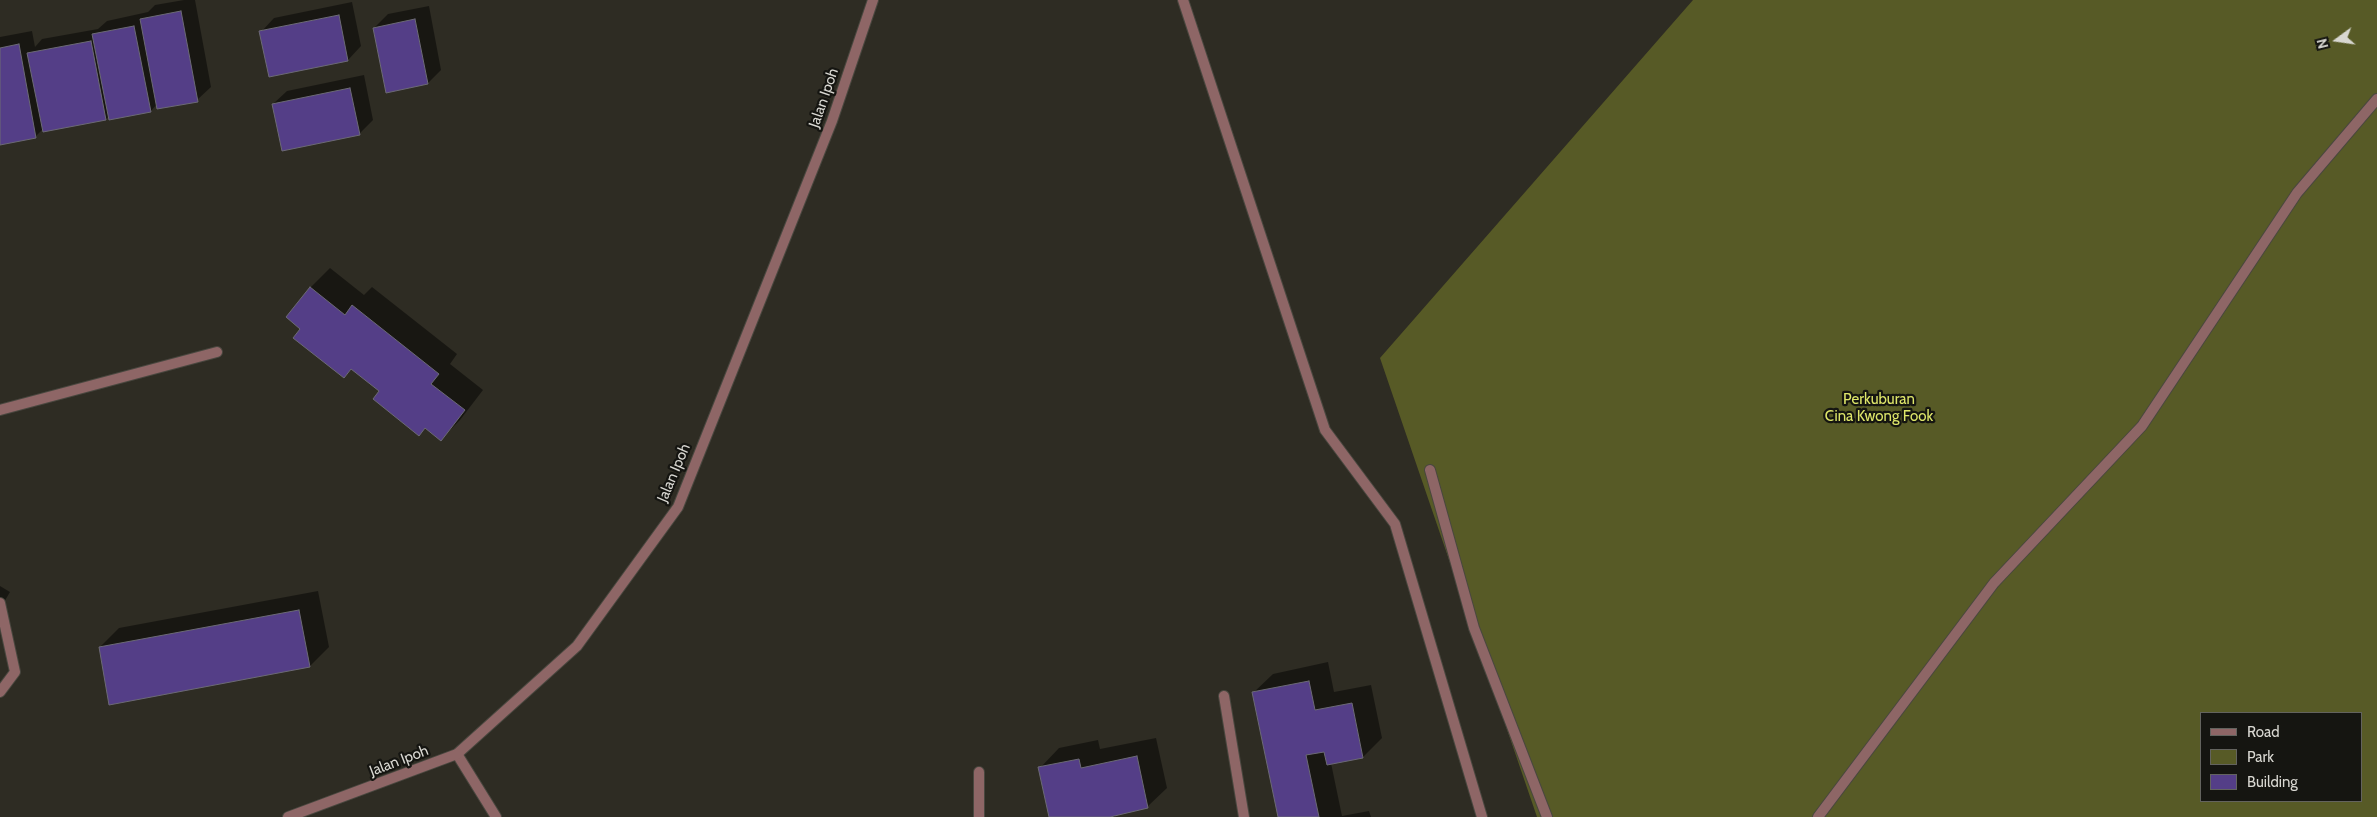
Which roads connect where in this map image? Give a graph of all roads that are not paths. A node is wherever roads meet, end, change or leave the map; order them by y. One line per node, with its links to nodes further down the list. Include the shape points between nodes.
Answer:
1 (873, 0): 10 (street, Jalan Ipoh, via 832,121 678,507 577,646)
2 (1183, 0): 16 (street, via 1325,430 1395,524)
3 (2377, 99): 18 (street, via 2297,193 2142,426 1994,583)
4 (217, 352): 5 (street)
5 (0, 410)
6 (1430, 470): 17 (street, via 1474,628)
7 (0, 602): 8 (street, via 15,672)
8 (0, 692)
9 (1224, 696): 15 (street)
10 (457, 754): 12 (street, Jalan Ipoh); 13 (street)
11 (979, 772): 14 (street)
12 (288, 817)
13 (496, 817)
14 (979, 817)
15 (1244, 817)
16 (1482, 817)
17 (1547, 817)
18 (1818, 817)

